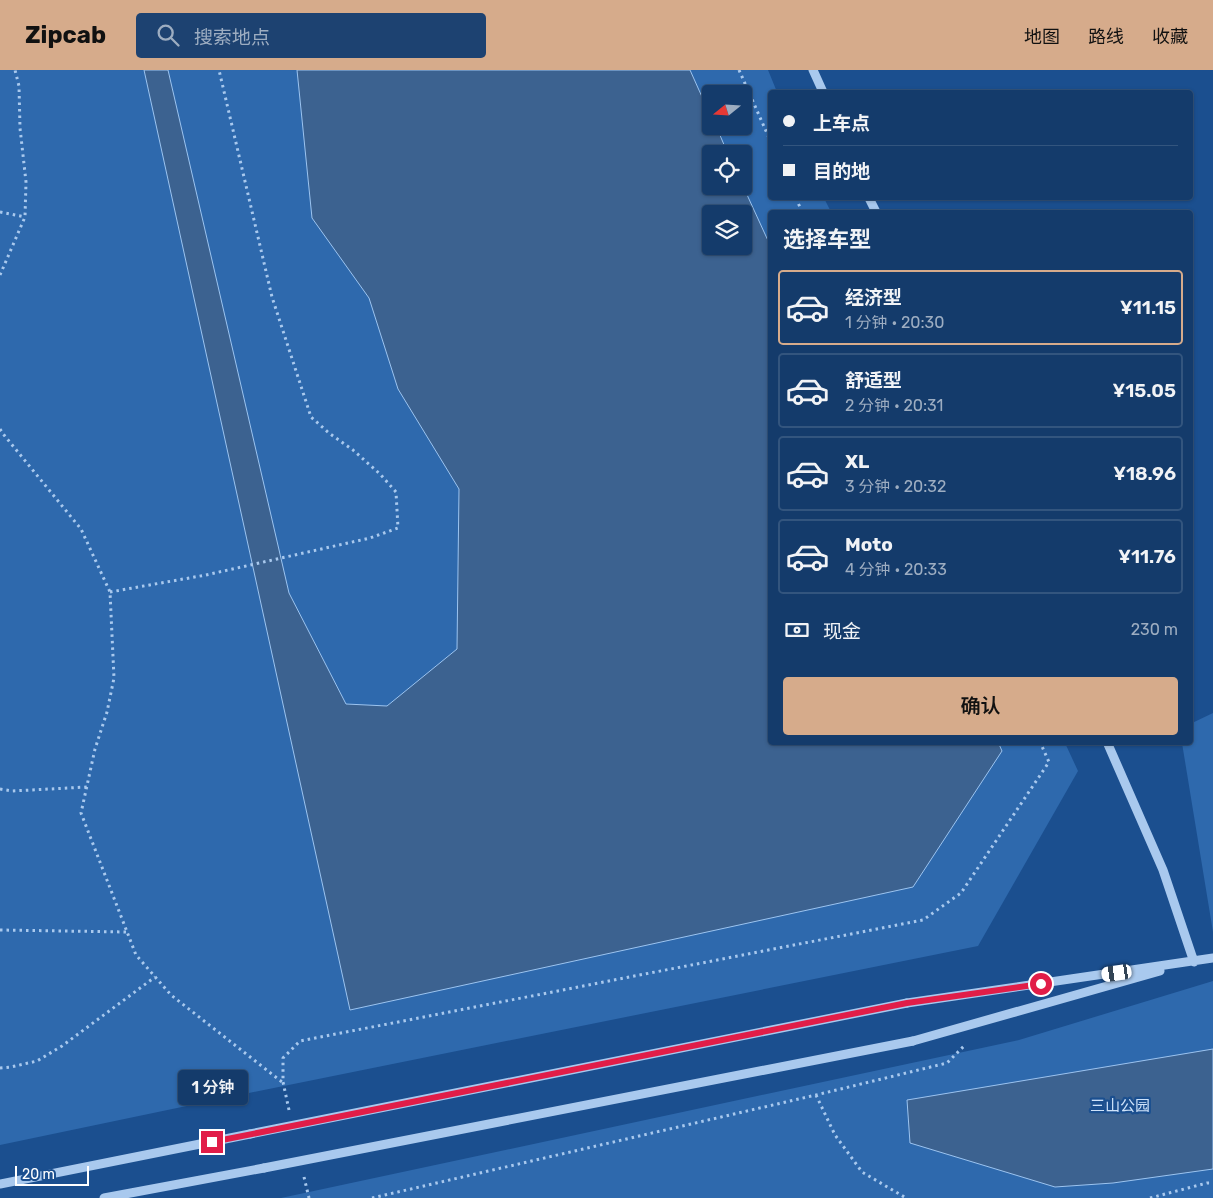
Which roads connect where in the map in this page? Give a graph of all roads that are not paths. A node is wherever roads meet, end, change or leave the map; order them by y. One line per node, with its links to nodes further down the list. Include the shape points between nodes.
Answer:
1 (814, 70): 2 (street)
2 (822, 90)
3 (1108, 745): 5 (street, via 1163,870)
4 (1213, 958): 5 (street)
5 (1194, 962): 6 (street, bridge, via 907,1003); 7 (street, bridge, via 913,1041)
6 (0, 1184)
7 (104, 1198)

